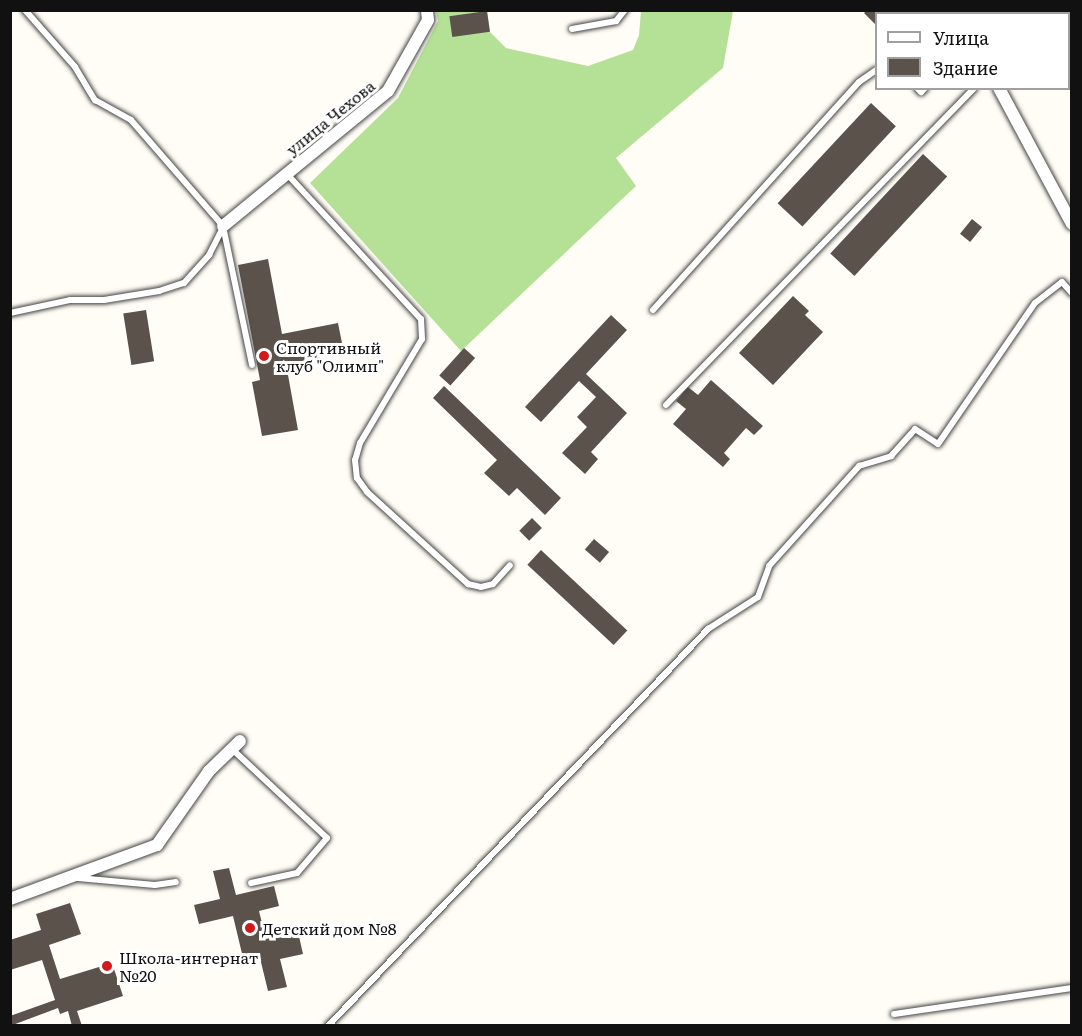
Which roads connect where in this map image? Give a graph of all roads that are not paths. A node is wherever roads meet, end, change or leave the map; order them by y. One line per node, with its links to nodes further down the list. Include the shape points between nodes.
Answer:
1 (25, 10): 10 (lane, via 75,67 95,100 131,120)
2 (427, 10): 8 (street, улица Чехова, via 428,20 388,91)
3 (625, 10): 4 (lane, via 616,21)
4 (572, 28)
5 (875, 71): 12 (lane, via 859,82)
6 (972, 90): 15 (lane)
7 (1000, 90): 9 (street)
8 (287, 173): 10 (street, улица Чехова); 16 (lane, via 422,319 422,339 360,443 357,478 367,492 468,584 493,584)
9 (1071, 224)
10 (223, 226): 13 (lane, via 209,255 184,283 159,291 104,300 70,300); 14 (lane)
11 (1071, 293): 24 (lane, via 1062,282 1035,303 938,444 915,429 891,456 859,466 769,566 758,597 708,629)
12 (653, 310)
13 (10, 313)
14 (252, 365)
15 (666, 405)
16 (510, 565)
17 (236, 745): 18 (street, via 209,771 157,845); 20 (lane, via 327,838 297,873)
18 (68, 877): 19 (lane, via 155,885); 21 (street)
19 (176, 882)
20 (251, 883)
21 (10, 899)
22 (1071, 988): 23 (lane)
23 (894, 1014)
24 (328, 1026)

